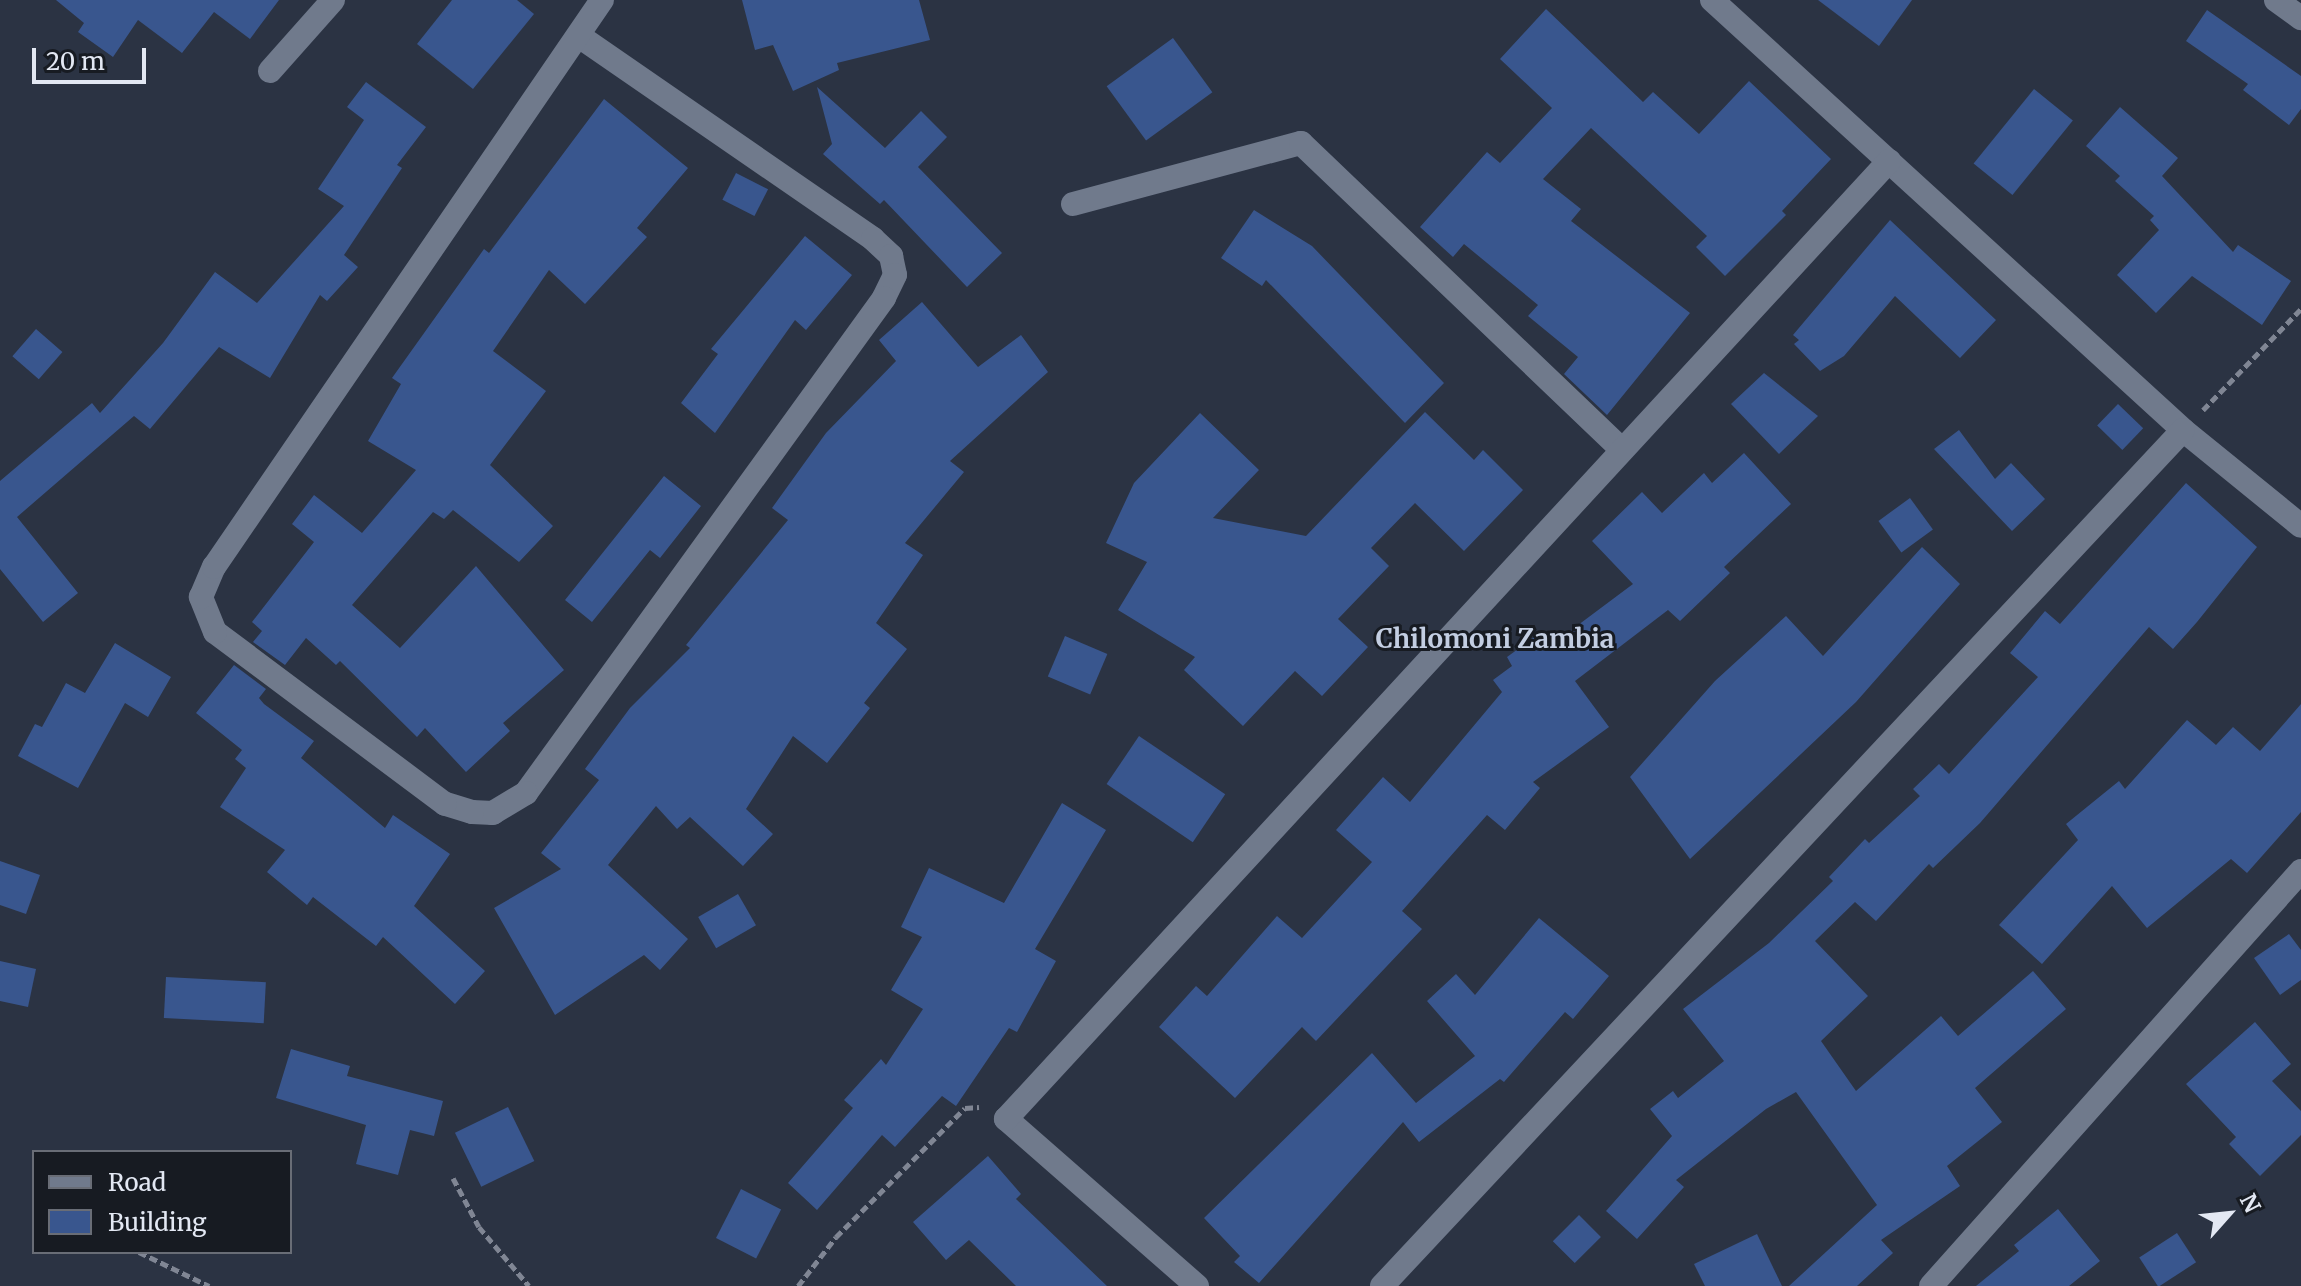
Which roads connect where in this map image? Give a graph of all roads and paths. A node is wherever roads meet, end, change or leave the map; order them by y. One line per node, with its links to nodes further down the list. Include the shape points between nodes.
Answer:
1 (333, 0): 7 (street)
2 (602, 0): 6 (street)
3 (1712, 0): 8 (street)
4 (2276, 0): 5 (street)
5 (2301, 18)
6 (579, 36): 6 (street, via 214,567 201,597 215,632 445,804 472,812 493,813 526,793 884,298 895,275 891,256 873,239)
7 (270, 71)
8 (1889, 161): 11 (street); 12 (street)
9 (1073, 204): 12 (street, via 1301,143)
10 (2301, 309): 11 (path)
11 (2183, 430): 13 (street); 23 (street)
12 (1622, 450): 15 (street)
13 (2301, 526)
14 (2301, 871): 18 (street)
15 (1006, 1119): 21 (path, via 976,1106 965,1108 836,1237); 22 (street)
16 (453, 1178): 20 (path, via 479,1227)
17 (143, 1254): 19 (path)
18 (1940, 1283)
19 (209, 1286)
20 (529, 1286)
21 (798, 1286)
22 (1197, 1286)
23 (1382, 1286)

